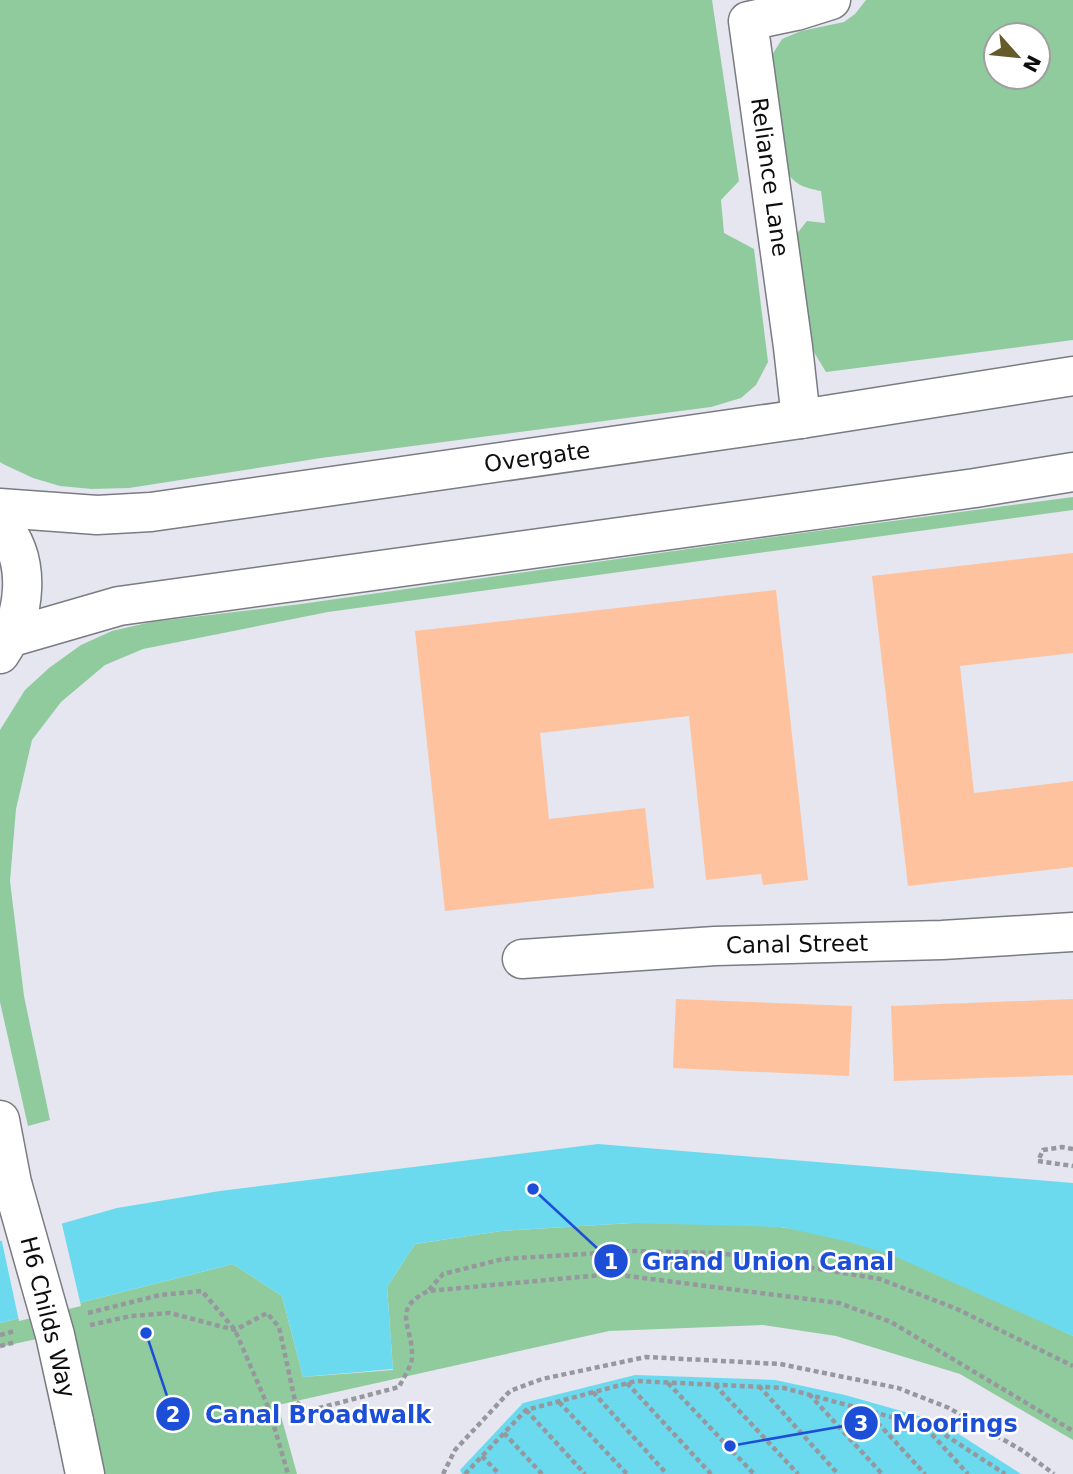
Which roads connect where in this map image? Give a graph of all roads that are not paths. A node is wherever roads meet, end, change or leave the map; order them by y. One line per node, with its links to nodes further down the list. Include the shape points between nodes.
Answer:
1 (831, 0): 3 (street, Reliance Lane, via 748,21)
2 (1073, 376): 3 (street, Overgate)
3 (801, 419): 5 (street, Overgate, via 151,512 97,515)
4 (1073, 472): 7 (street, via 119,606)
5 (0, 508)
6 (0, 523): 7 (street, via 18,553 23,582 21,610)
7 (6, 646)
8 (1073, 932): 9 (street, Canal Street)
9 (522, 959)
10 (0, 1120): 11 (street, H6 Childs Way, bridge)
11 (85, 1474)

